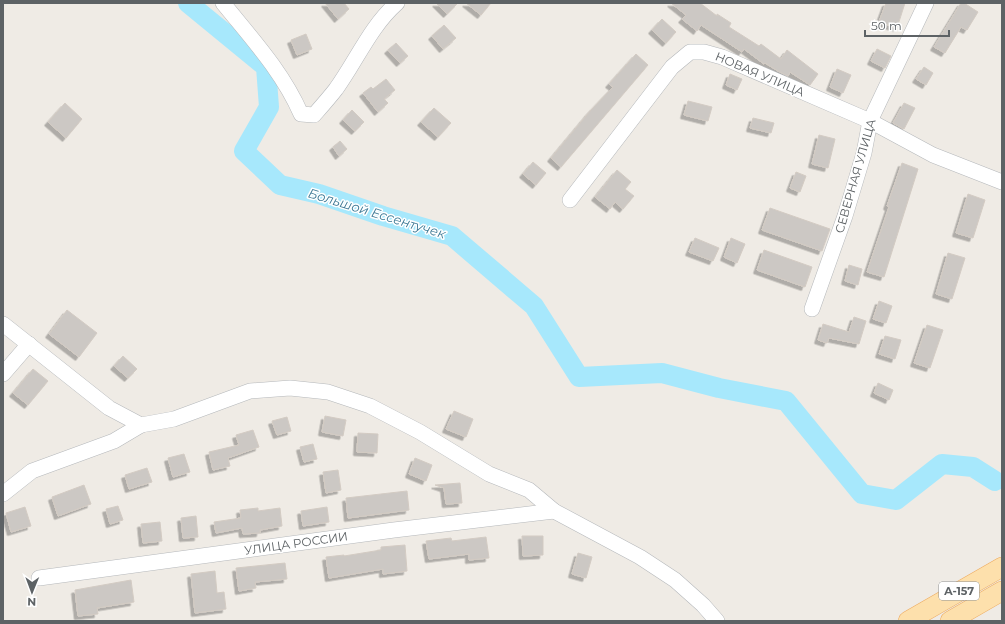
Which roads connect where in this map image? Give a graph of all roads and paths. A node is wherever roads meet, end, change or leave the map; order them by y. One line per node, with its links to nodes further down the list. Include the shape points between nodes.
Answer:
1 (223, 3): 2 (street, via 270,58 292,92 301,114 314,115 336,89 366,40)
2 (397, 3)
3 (926, 3): 4 (street, СЕВЕРНАЯ УЛИЦА)
4 (870, 121): 5 (street, НОВАЯ УЛИЦА, via 933,155); 6 (street, НОВАЯ УЛИЦА, via 722,57 704,52 690,52 672,66); 7 (street, СЕВЕРНАЯ УЛИЦА, via 864,153 845,216)
5 (1002, 182)
6 (570, 200)
7 (812, 309)
8 (3, 324): 9 (street)
9 (30, 344): 10 (street); 11 (street, via 109,408)
10 (3, 374)
11 (140, 425): 12 (street, via 114,441 32,471); 13 (street, via 174,419 250,391 290,388 328,392 376,409 420,432 489,474 529,490)
12 (3, 494)
13 (554, 510): 15 (street, УЛИЦА РОССИИ); 17 (street, via 640,557 675,580)
14 (1002, 567): 18 (main road, А-157)
15 (39, 578)
16 (1002, 591): 19 (main road, А-157)
17 (717, 621)
18 (908, 621)
19 (950, 621)

